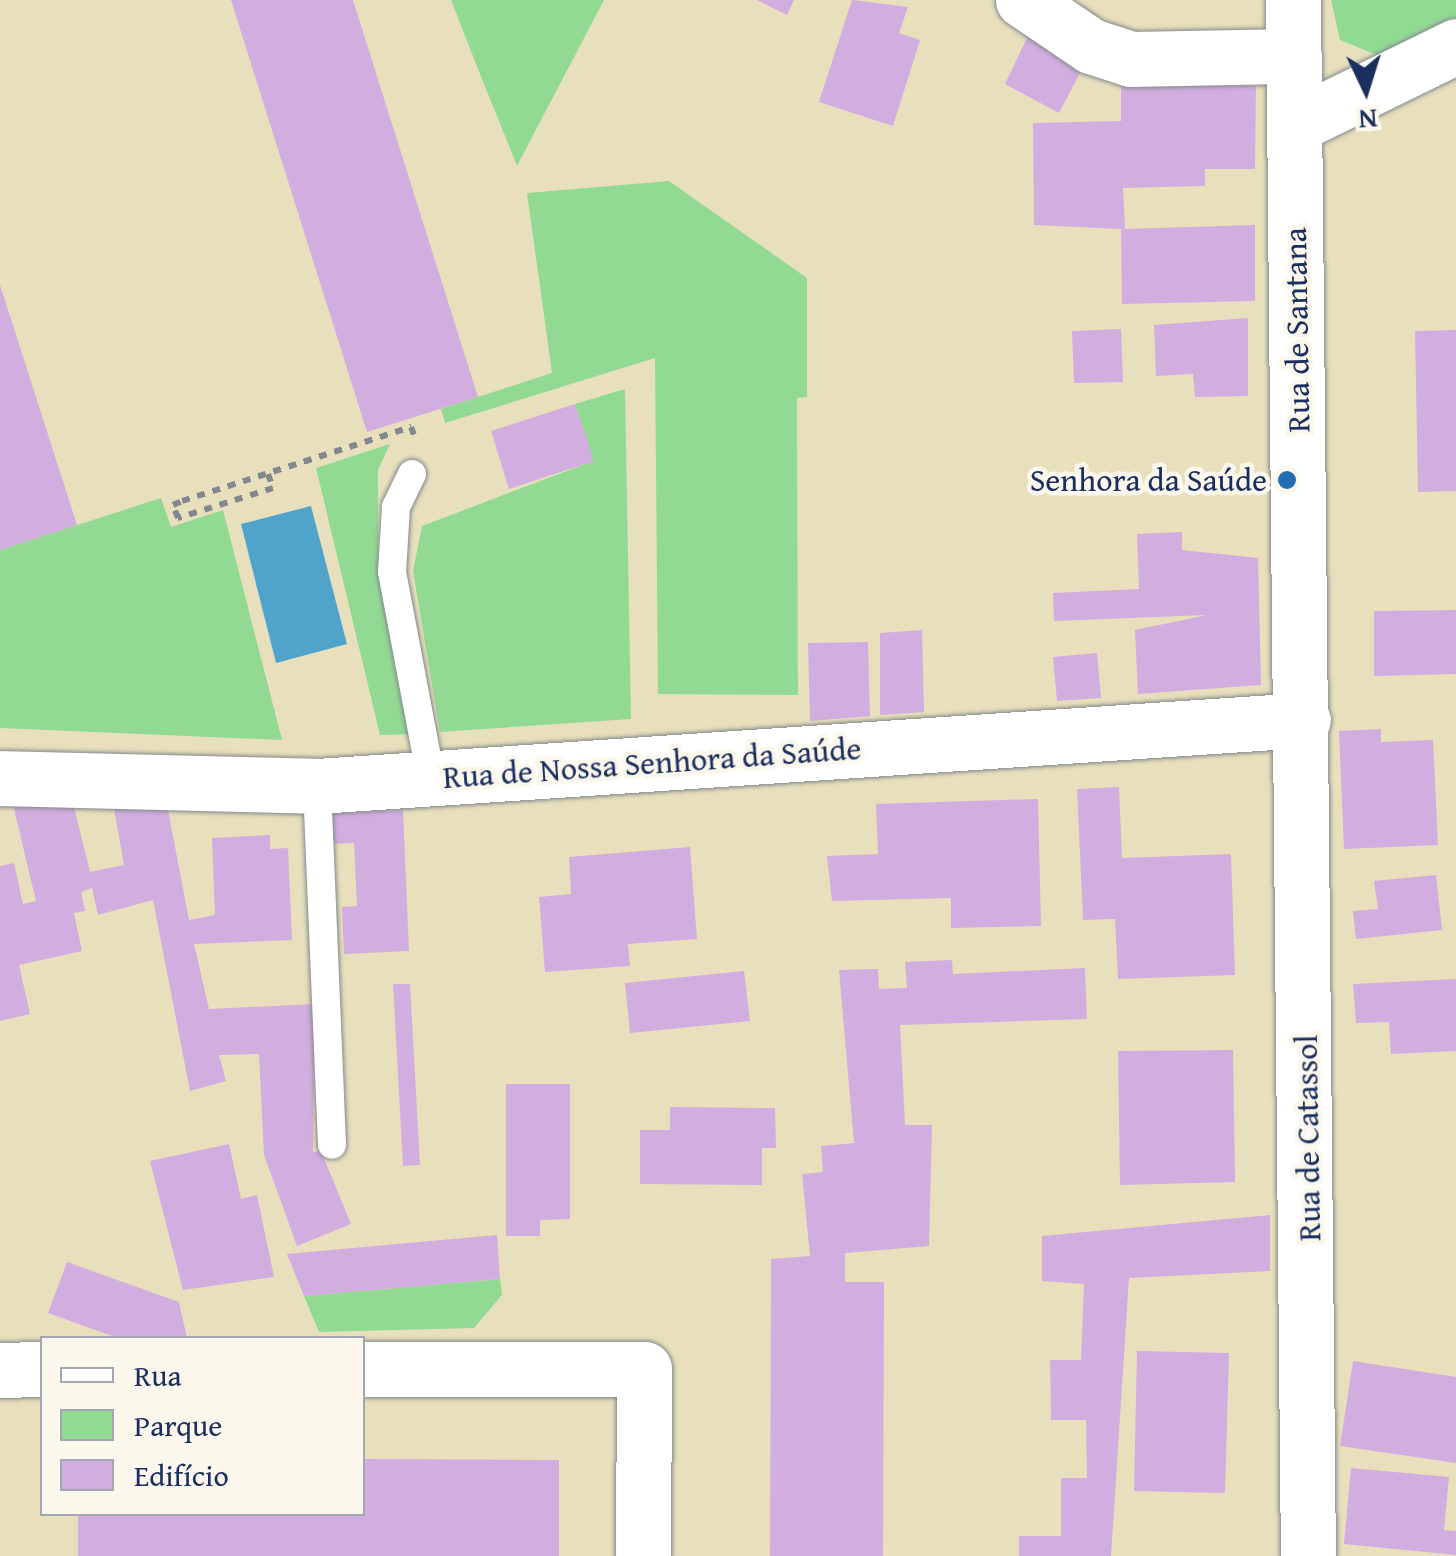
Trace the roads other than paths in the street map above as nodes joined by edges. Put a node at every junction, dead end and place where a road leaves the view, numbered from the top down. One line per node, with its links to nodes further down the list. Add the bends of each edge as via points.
1 (1023, 0): 4 (street, via 1091,46 1131,59)
2 (1293, 0): 4 (street, Rua de Santana)
3 (1456, 46): 5 (street)
4 (1294, 56): 5 (street, Rua de Santana)
5 (1295, 126): 7 (street, Rua de Santana)
6 (412, 474): 9 (lane, via 396,507 392,572)
7 (1304, 720): 9 (street, Rua de Nossa Senhora da Saúde); 16 (street, Rua de Catassol)
8 (0, 778): 10 (street, Rua de Nossa Senhora da Saúde)
9 (432, 779): 10 (street, Rua de Nossa Senhora da Saúde)
10 (317, 786): 11 (lane)
11 (332, 1145)
12 (365, 1369): 15 (street, via 644,1369)
13 (0, 1370): 14 (street)
14 (40, 1370)
15 (643, 1556)
16 (1308, 1556)

